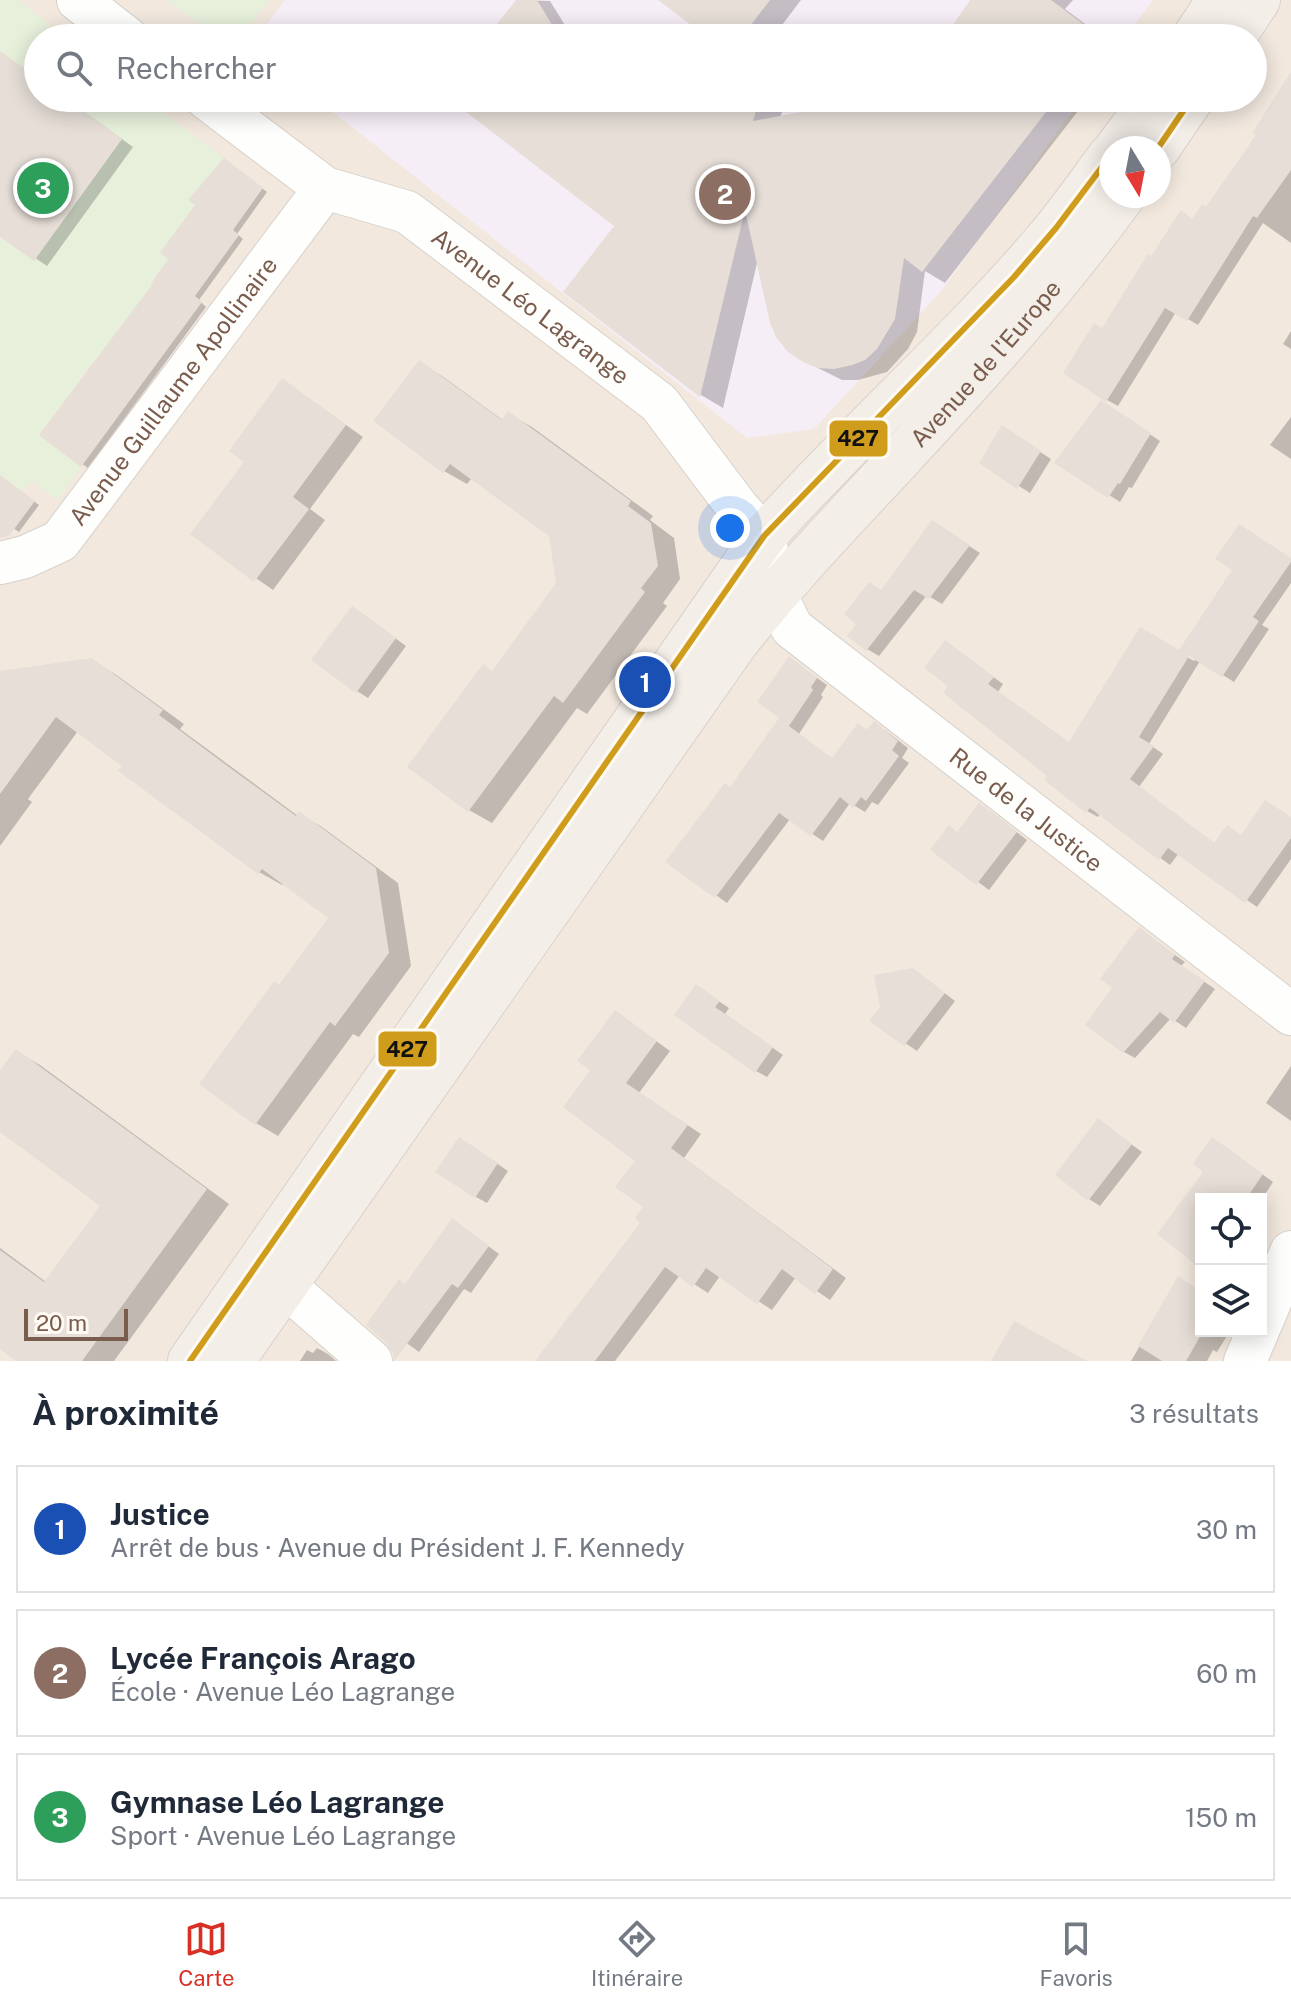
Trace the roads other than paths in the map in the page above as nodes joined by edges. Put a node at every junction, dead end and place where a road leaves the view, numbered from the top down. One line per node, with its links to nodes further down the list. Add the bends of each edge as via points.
1 (78, 0): 4 (street)
2 (1219, 0): 5 (main road)
3 (1258, 0): 6 (main road)
4 (109, 24)
5 (1203, 24)
6 (1242, 24)
7 (225, 112): 13 (street, Avenue Léo Lagrange)
8 (1144, 112): 10 (main road)
9 (1182, 112): 11 (main road)
10 (1126, 136)
11 (1166, 136)
12 (1099, 171): 15 (main road, Avenue de l'Europe, via 1048,238)
13 (325, 188): 15 (street, Avenue Léo Lagrange, via 407,212 659,403); 16 (street, Avenue Guillaume Apollinaire, via 60,541)
14 (1115, 208): 17 (main road, Avenue de l'Europe, via 1015,330)
15 (764, 536): 17 (street); 23 (main road, Avenue de l'Europe)
16 (0, 563)
17 (775, 593): 18 (street, Rue de la Justice, via 792,628); 20 (main road, Avenue de l'Europe)
18 (1291, 1014)
19 (1291, 1252): 21 (street)
20 (284, 1285): 24 (main road, Avenue de l'Europe); 25 (street)
21 (1267, 1310)
22 (1255, 1337): 26 (street)
23 (190, 1361)
24 (232, 1361)
25 (371, 1361)
26 (1245, 1361)

